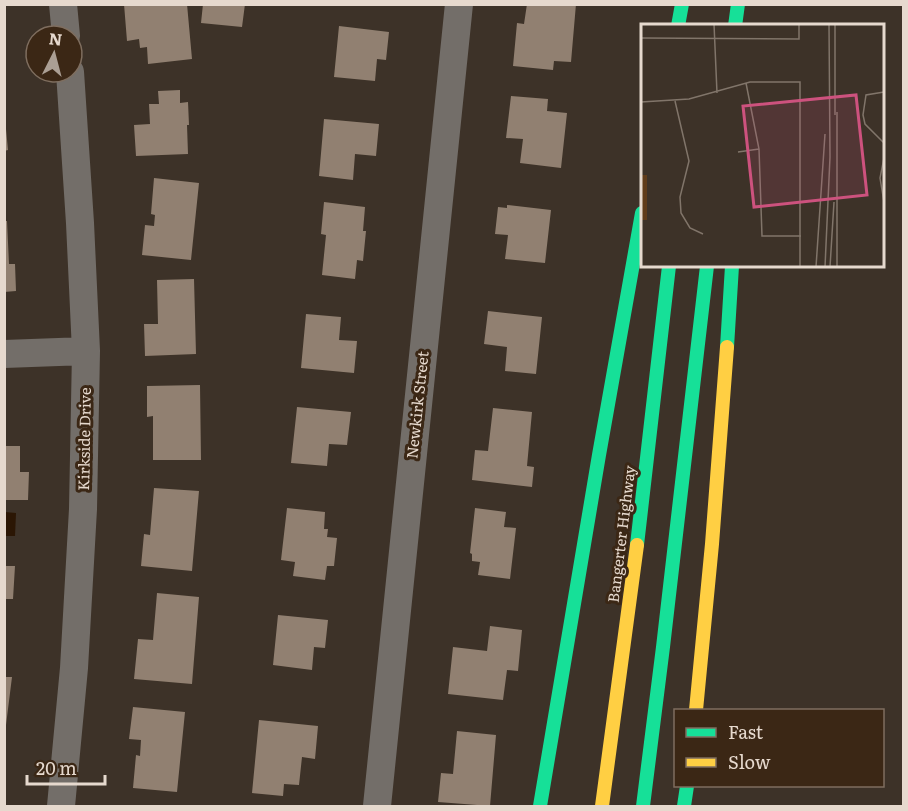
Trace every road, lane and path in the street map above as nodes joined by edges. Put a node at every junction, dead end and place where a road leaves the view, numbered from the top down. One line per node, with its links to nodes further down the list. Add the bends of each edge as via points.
1 (63, 4): 6 (street)
2 (459, 4): 20 (street, Newkirk Street)
3 (682, 4): 7 (highway)
4 (738, 4): 8 (highway)
5 (746, 4): 9 (highway)
6 (65, 24)
7 (678, 24)
8 (735, 24)
9 (745, 24)
10 (71, 84): 15 (street, Kirkside Drive)
11 (641, 219): 21 (highway)
12 (669, 267): 22 (highway, Bangerter Highway, via 645,485)
13 (707, 267): 23 (highway)
14 (732, 267): 17 (highway, via 716,512)
15 (86, 351): 16 (street); 19 (street, Kirkside Drive, via 83,521)
16 (4, 354)
17 (696, 709)
18 (687, 787): 24 (highway)
19 (60, 807)
20 (377, 807)
21 (540, 807)
22 (602, 807)
23 (643, 807)
24 (684, 807)

